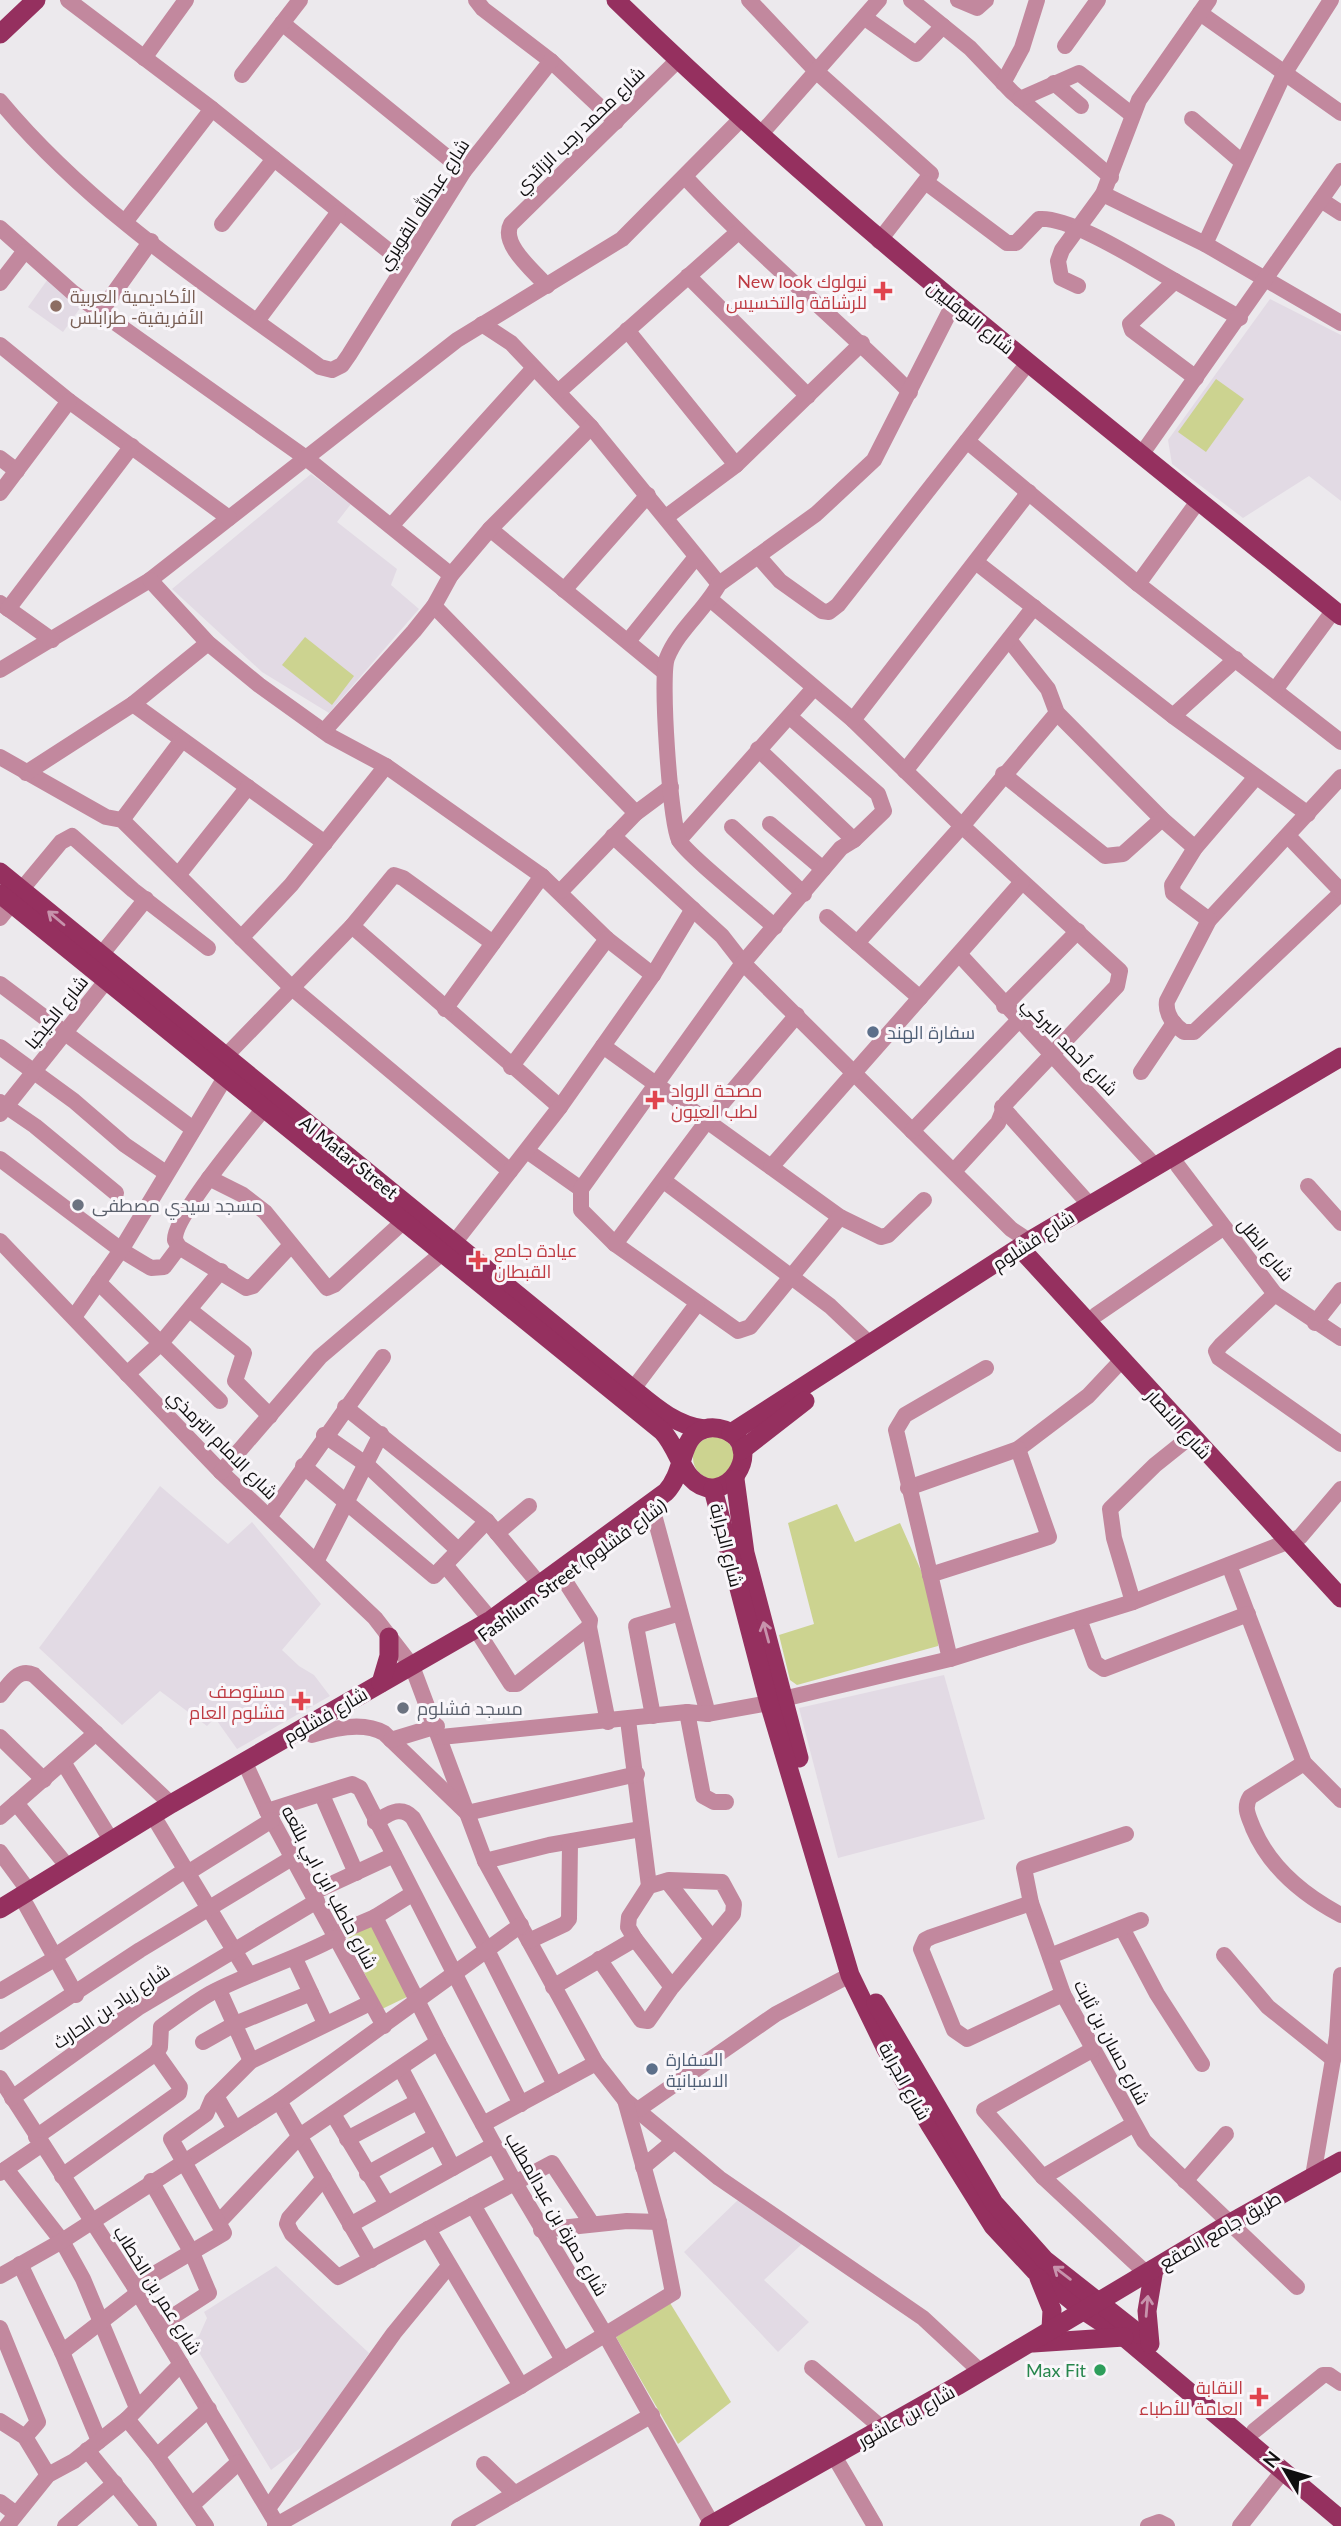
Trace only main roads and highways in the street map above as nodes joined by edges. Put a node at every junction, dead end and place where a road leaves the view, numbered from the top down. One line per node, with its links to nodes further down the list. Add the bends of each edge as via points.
1 (616, 0): 5 (main road, شارع النوفليين, via 879,241)
2 (25, 2): 3 (main road); 4 (main road)
3 (0, 17)
4 (0, 34)
5 (1337, 613)
6 (0, 872): 7 (main road, Al Matar Street)
7 (8, 901): 9 (main road, Al Matar Street, via 109,967)
8 (1341, 1056): 12 (main road, شارع فشلوم, via 1089,1204)
9 (222, 1066): 11 (main road, Al Matar Street); 11 (main road, via 265,1107 405,1220)
10 (1341, 1070): 12 (main road, شارع فشلوم)
11 (449, 1248): 13 (main road, Al Matar Street, via 668,1417); 16 (main road, via 662,1431)
12 (1028, 1248): 14 (main road, شارع فشلوم); 15 (main road, شارع فشلوم, via 847,1371); 20 (main road, شارع الانصار, via 1096,1315); 20 (main road, شارع الانصار, via 1190,1437)
13 (704, 1429): 14 (main road); 16 (main road, via 685,1446)
14 (731, 1433): 15 (main road)
15 (742, 1450): 17 (main road)
16 (684, 1462): 18 (main road, via 690,1477); 19 (main road, via 675,1482)
17 (735, 1479): 18 (main road); 28 (main road, شارع الجرابة, one-way to 17, via 745,1553)
18 (708, 1487): 19 (main road, Fashlium Street (شارع فشلوم), via 687,1490); 28 (main road, شارع الجرابة)
19 (648, 1511): 23 (main road, Fashlium Street (شارع فشلوم)); 23 (main road, شارع فشلوم, via 540,1585)
20 (1294, 1539): 21 (main road, شارع الانصار); 22 (main road, شارع الانصار)
21 (1341, 1582)
22 (1341, 1598)
23 (486, 1629): 25 (main road, Fashlium Street (شارع فشلوم)); 26 (main road, شارع فشلوم)
24 (389, 1637): 27 (main road)
25 (443, 1660): 26 (main road, شارع فشلوم)
26 (415, 1670): 27 (main road, شارع فشلوم); 29 (main road, شارع فشلوم, via 312,1735)
27 (381, 1683): 29 (main road, شارع فشلوم)
28 (776, 1701): 30 (main road, شارع الجرابة)
29 (247, 1767): 31 (main road, شارع فشلوم); 31 (main road, شارع فشلوم, via 171,1804 68,1867)
30 (806, 1805): 35 (main road, شارع الجرابة, via 850,1975 968,2188 993,2226); 37 (main road, شارع الجرابة, one-way to 30, via 1037,2253 980,2184 865,1980)
31 (27, 1898): 32 (main road, شارع فشلوم); 33 (main road, شارع فشلوم)
32 (0, 1909)
33 (0, 1921)
34 (1340, 2162): 36 (main road, طريق جامع الصقع)
35 (1035, 2271): 37 (main road, شارع الجرابة); 38 (main road, via 1052,2310)
36 (1150, 2271): 37 (main road, طريق جامع الصقع); 41 (main road, one-way to 36)
37 (1091, 2306): 38 (main road, شارع بن عاشور); 39 (main road, شارع الجرابة); 41 (main road, شارع الجرابة)
38 (1051, 2329): 40 (main road, شارع بن عاشور)
39 (1124, 2337): 40 (main road); 43 (main road, شارع الجرابة)
40 (1028, 2343): 44 (main road, شارع بن عاشور)
41 (1150, 2344): 42 (main road, شارع الجرابة)
42 (1341, 2503)
43 (1341, 2520)
44 (711, 2525)

